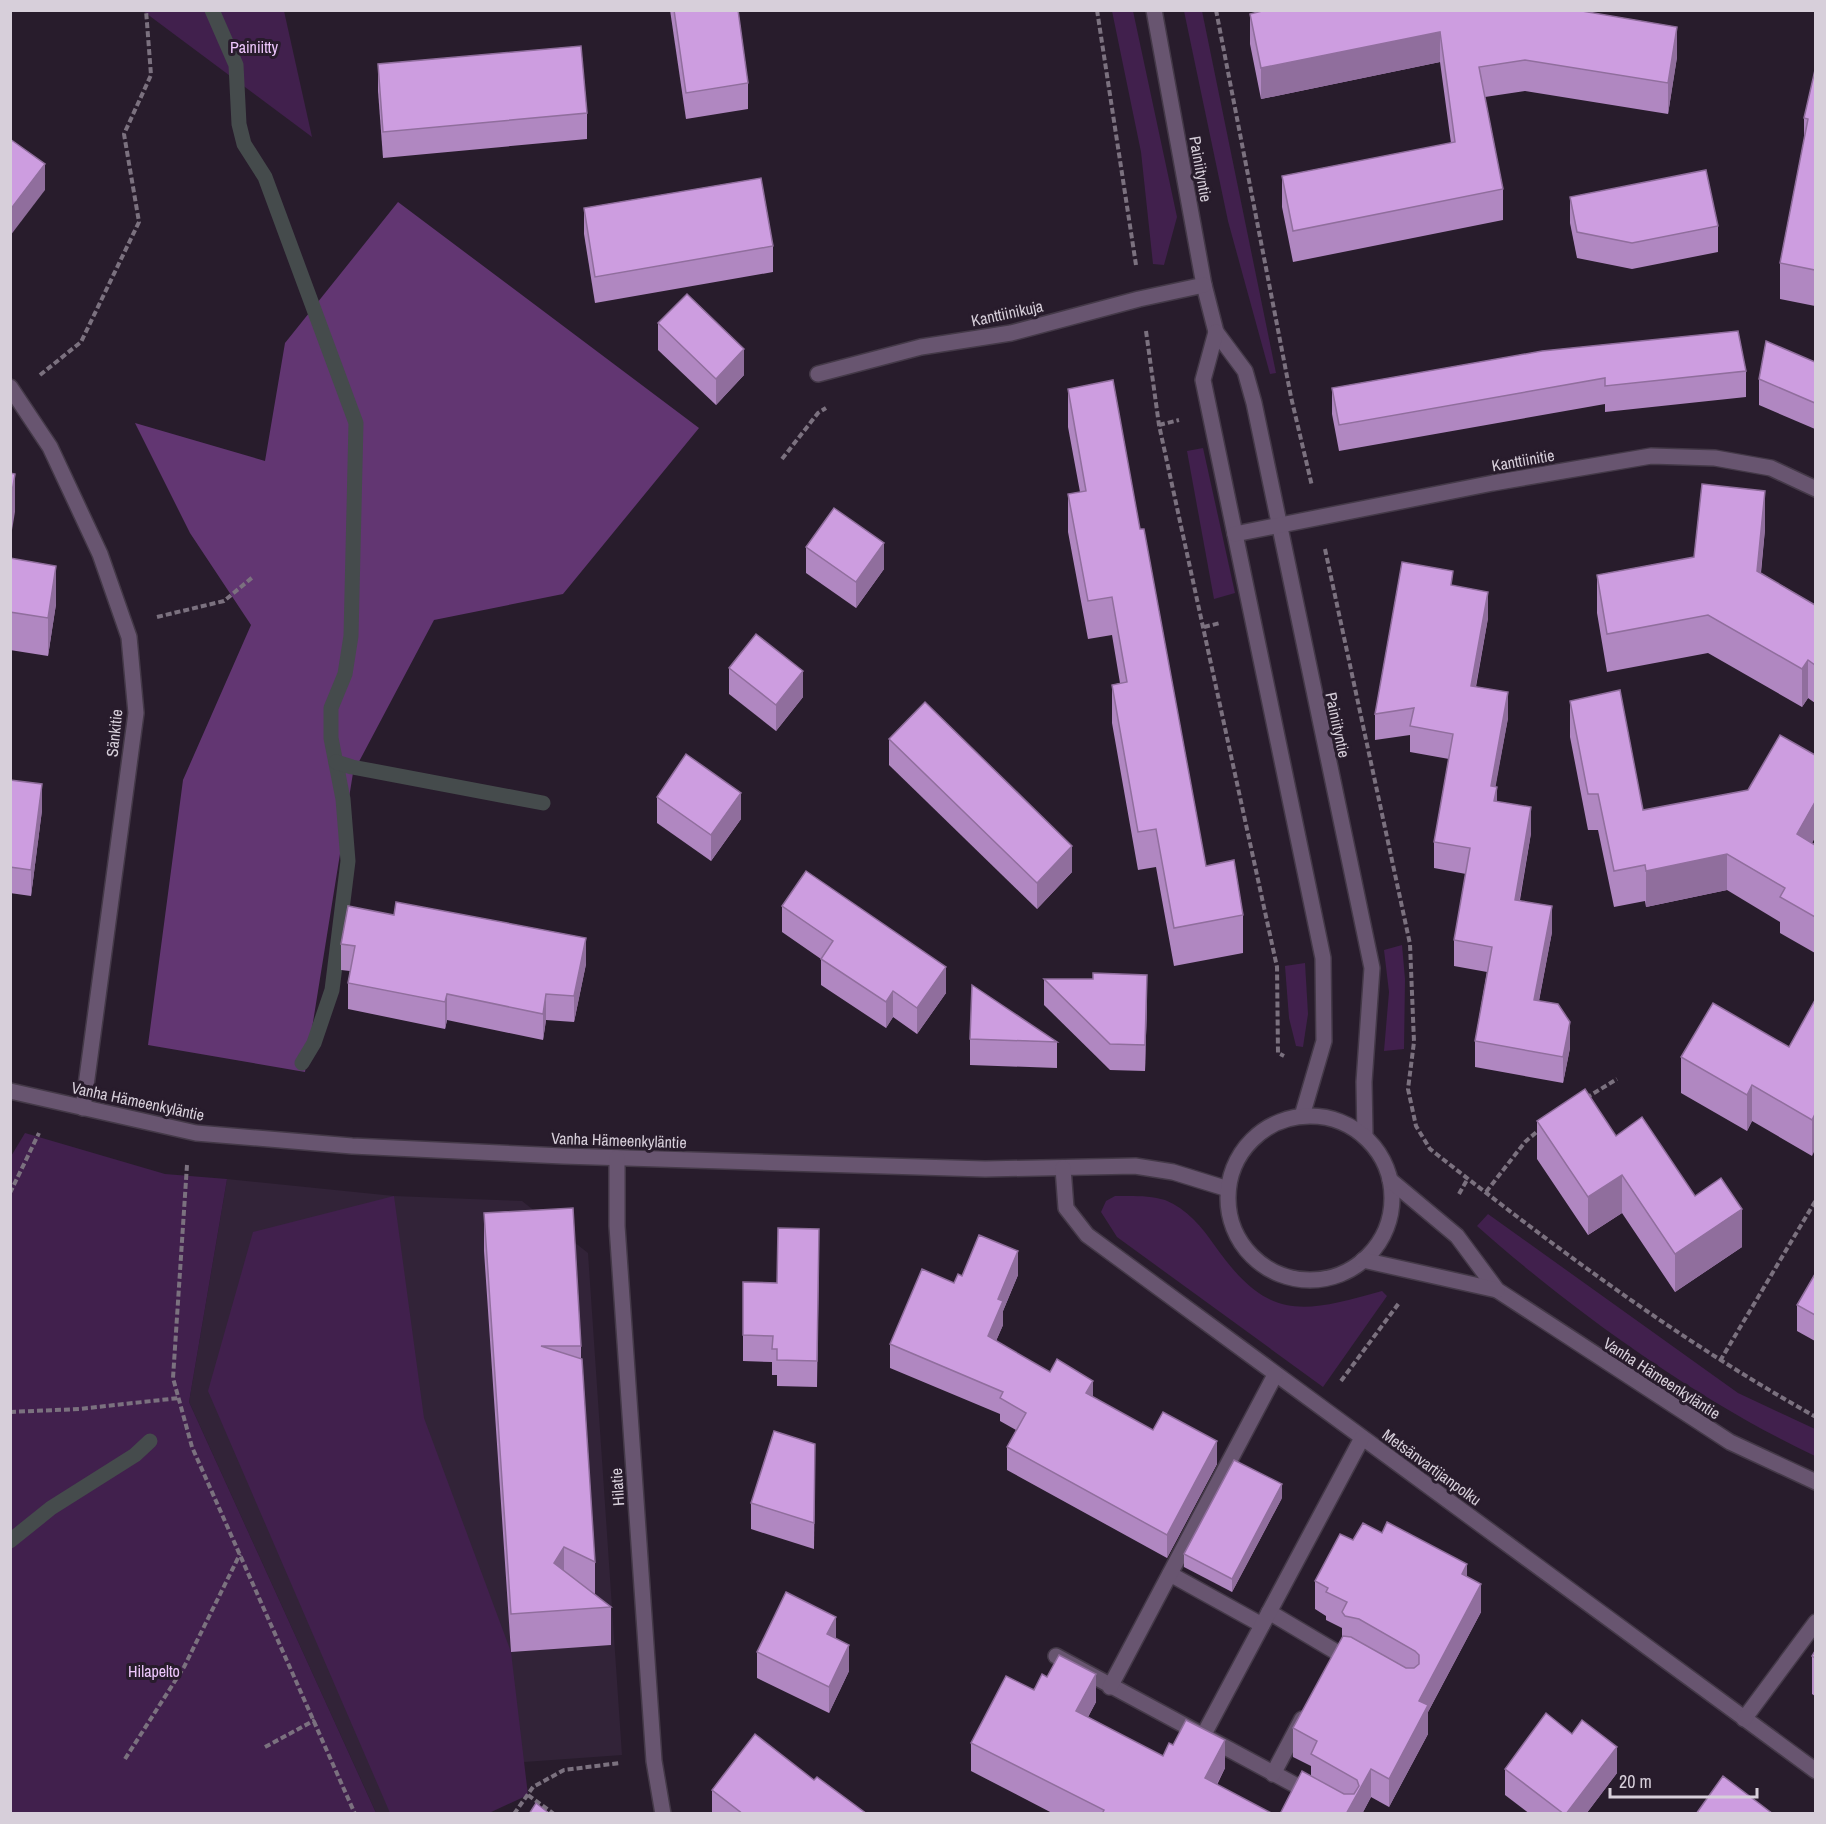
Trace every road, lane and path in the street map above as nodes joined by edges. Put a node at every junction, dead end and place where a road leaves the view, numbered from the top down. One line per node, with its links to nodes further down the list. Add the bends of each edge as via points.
1 (146, 10): 10 (path, via 151,75 124,134 139,222 81,342)
2 (1097, 10): 5 (path)
3 (1154, 10): 6 (street, Painiityntie)
4 (1216, 10): 11 (path, via 1291,397)
5 (1137, 269)
6 (1204, 285): 8 (street, Painiityntie); 9 (street, Kanttiinikuja, via 1011,333 921,347)
7 (1146, 332): 18 (path, via 1159,424 1277,967)
8 (1216, 332): 13 (street, Painiityntie, via 1245,371); 14 (street, Painiityntie, via 1203,380)
9 (818, 374)
10 (13, 391): 17 (street, Sänkitie, via 50,447 100,554)
11 (1310, 474)
12 (1815, 489): 13 (street, Kanttiinitie, via 1771,468 1715,458 1651,456)
13 (1279, 526): 14 (street, Kanttiinitie); 26 (street, Painiityntie, via 1372,968 1364,1082)
14 (1235, 534): 23 (street, Painiityntie, via 1323,958 1324,1041)
15 (1328, 562): 32 (path, via 1410,944 1414,1042 1408,1089 1416,1126 1430,1149)
16 (254, 576): 17 (path, via 224,601)
17 (124, 624): 22 (street, Sänkitie, via 129,637 136,713)
18 (1278, 1053)
19 (1617, 1079): 21 (path)
20 (10, 1091): 22 (street, Vanha Hämeenkyläntie)
21 (1581, 1101)
22 (83, 1108): 27 (street, Vanha Hämeenkyläntie, via 196,1133 408,1150)
23 (1302, 1116): 26 (street, via 1328,1117); 31 (street, via 1278,1122 1255,1136 1238,1158)
24 (1546, 1124): 32 (path, via 1524,1142)
25 (41, 1126): 33 (path)
26 (1365, 1136): 30 (street, via 1381,1156)
27 (617, 1158): 29 (street, Vanha Hämeenkyläntie); 59 (street, Hilatie, via 617,1226)
28 (188, 1161): 40 (path, via 173,1378)
29 (1063, 1168): 31 (street, Vanha Hämeenkyläntie, via 1135,1166 1173,1172); 39 (street, Metsänvartijanpolku, via 1066,1208 1087,1235)
30 (1390, 1180): 35 (street, via 1390,1216 1382,1236); 36 (street, Vanha Hämeenkyläntie, via 1457,1236)
31 (1228, 1189): 35 (street, via 1228,1209 1236,1233 1250,1255 1271,1270 1295,1279 1321,1279 1346,1272)
32 (1486, 1192): 38 (path, via 1627,1298)
33 (10, 1193)
34 (1815, 1200): 38 (path)
35 (1362, 1260): 36 (street, Vanha Hämeenkyläntie)
36 (1497, 1290): 45 (street, Vanha Hämeenkyläntie, via 1730,1443)
37 (1400, 1302): 41 (path)
38 (1720, 1361): 43 (path)
39 (1275, 1374): 41 (street, Metsänvartijanpolku); 47 (street)
40 (179, 1398): 42 (path); 46 (path, via 192,1447)
41 (1320, 1408): 44 (street, Metsänvartijanpolku)
42 (10, 1412)
43 (1815, 1416)
44 (1362, 1438): 48 (street); 54 (street, Metsänvartijanpolku)
45 (1815, 1482)
46 (240, 1553): 55 (path); 58 (path, via 184,1667)
47 (1170, 1574): 48 (street); 52 (street)
48 (1265, 1619): 51 (street, via 1335,1658); 56 (street)
49 (1815, 1622): 54 (street)
50 (1056, 1656): 52 (street)
51 (1363, 1661)
52 (1110, 1687): 56 (street)
53 (1311, 1703): 61 (street)
54 (1744, 1719): 60 (street, Metsänvartijanpolku)
55 (315, 1720): 57 (path); 64 (path)
56 (1204, 1734): 61 (street)
57 (265, 1748)
58 (124, 1759)
59 (654, 1761): 62 (path, via 564,1770); 67 (street, Hilatie)
60 (1815, 1772)
61 (1273, 1774): 63 (street)
62 (528, 1795): 65 (path); 66 (path)
63 (1329, 1803)
64 (356, 1814)
65 (514, 1814)
66 (554, 1814)
67 (663, 1814)

